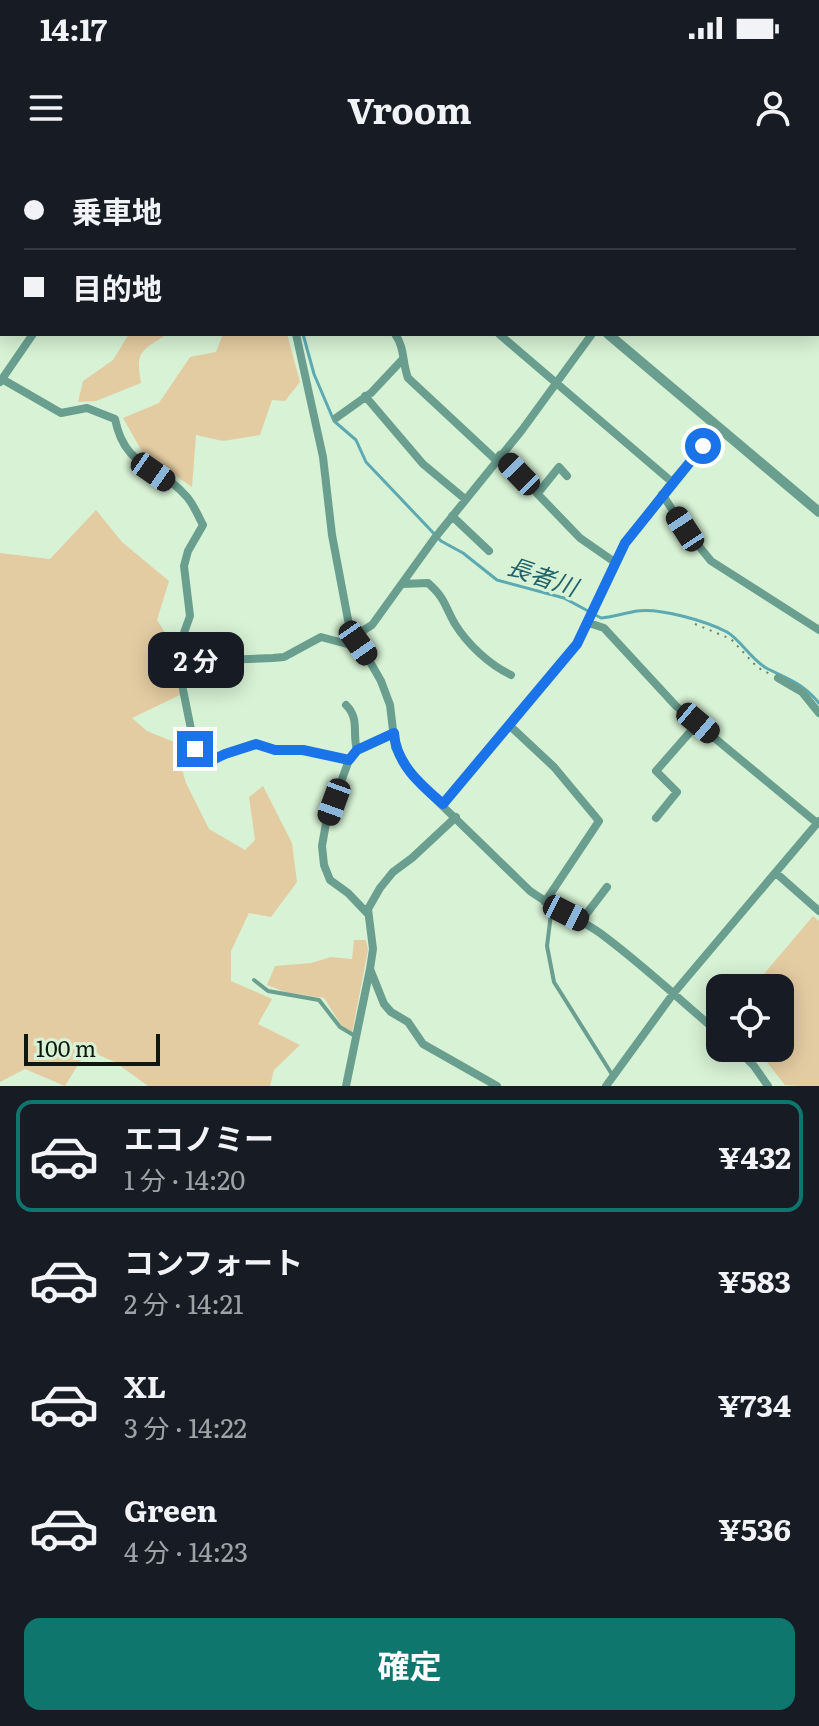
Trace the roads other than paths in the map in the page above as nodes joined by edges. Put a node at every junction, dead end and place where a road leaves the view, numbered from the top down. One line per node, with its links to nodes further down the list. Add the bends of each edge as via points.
1 (32, 336): 8 (street)
2 (296, 336): 26 (street, via 323,457 339,575)
3 (396, 336): 7 (street)
4 (501, 336): 9 (street)
5 (590, 336): 9 (street)
6 (610, 336): 12 (street)
7 (402, 360): 10 (street); 13 (street, via 408,378)
8 (1, 381): 27 (street, via 61,413 87,408 115,419 124,448 194,507 203,525 184,566 190,616)
9 (554, 383): 13 (street); 15 (street)
10 (365, 396): 11 (street); 18 (street, via 423,464)
11 (336, 418)
12 (719, 428): 15 (street); 19 (street)
13 (498, 457): 16 (street); 18 (street)
14 (567, 476): 16 (street, via 559,467)
15 (672, 482): 17 (street)
16 (538, 493): 22 (street, via 580,538)
17 (662, 494): 22 (street); 25 (street, via 711,561)
18 (465, 499): 20 (street)
19 (819, 512)
20 (452, 516): 21 (street); 23 (street)
21 (489, 551)
22 (616, 563): 24 (street)
23 (402, 584): 26 (street); 28 (street, via 428,583 443,596 456,626 494,666)
24 (591, 618): 32 (street); 33 (street, via 577,644)
25 (819, 630)
26 (356, 640): 27 (street, via 347,644 321,637 273,658 197,661); 34 (street, via 381,681)
27 (176, 655): 36 (street, via 201,761 256,744)
28 (511, 675)
29 (778, 678): 31 (street, via 802,692)
30 (346, 705): 35 (street, via 354,713)
31 (819, 713)
32 (698, 723): 39 (street, via 656,771 677,792); 40 (street)
33 (509, 725): 37 (street); 43 (street, via 554,767 599,821)
34 (394, 733): 35 (street); 37 (street, via 403,762)
35 (357, 750): 36 (street)
36 (349, 760): 45 (street, via 326,823 324,865 330,880)
37 (443, 804): 38 (street)
38 (456, 817): 43 (street); 45 (street, via 393,872)
39 (656, 818)
40 (818, 822): 41 (street)
41 (776, 873): 44 (street); 49 (street)
42 (607, 887): 46 (street)
43 (548, 904): 46 (street); 53 (lane, via 547,946 554,982)
44 (819, 911)
45 (369, 915): 47 (street)
46 (581, 921): 49 (street)
47 (370, 969): 51 (street); 55 (street, via 384,1004 408,1022 423,1044)
48 (254, 980): 51 (lane, via 268,991 319,1000 340,1027)
49 (673, 994): 50 (street); 53 (street)
50 (706, 1022)
51 (355, 1036): 54 (street)
52 (750, 1062): 57 (street)
53 (613, 1076): 56 (street)
54 (346, 1086)
55 (497, 1086)
56 (606, 1086)
57 (768, 1086)

